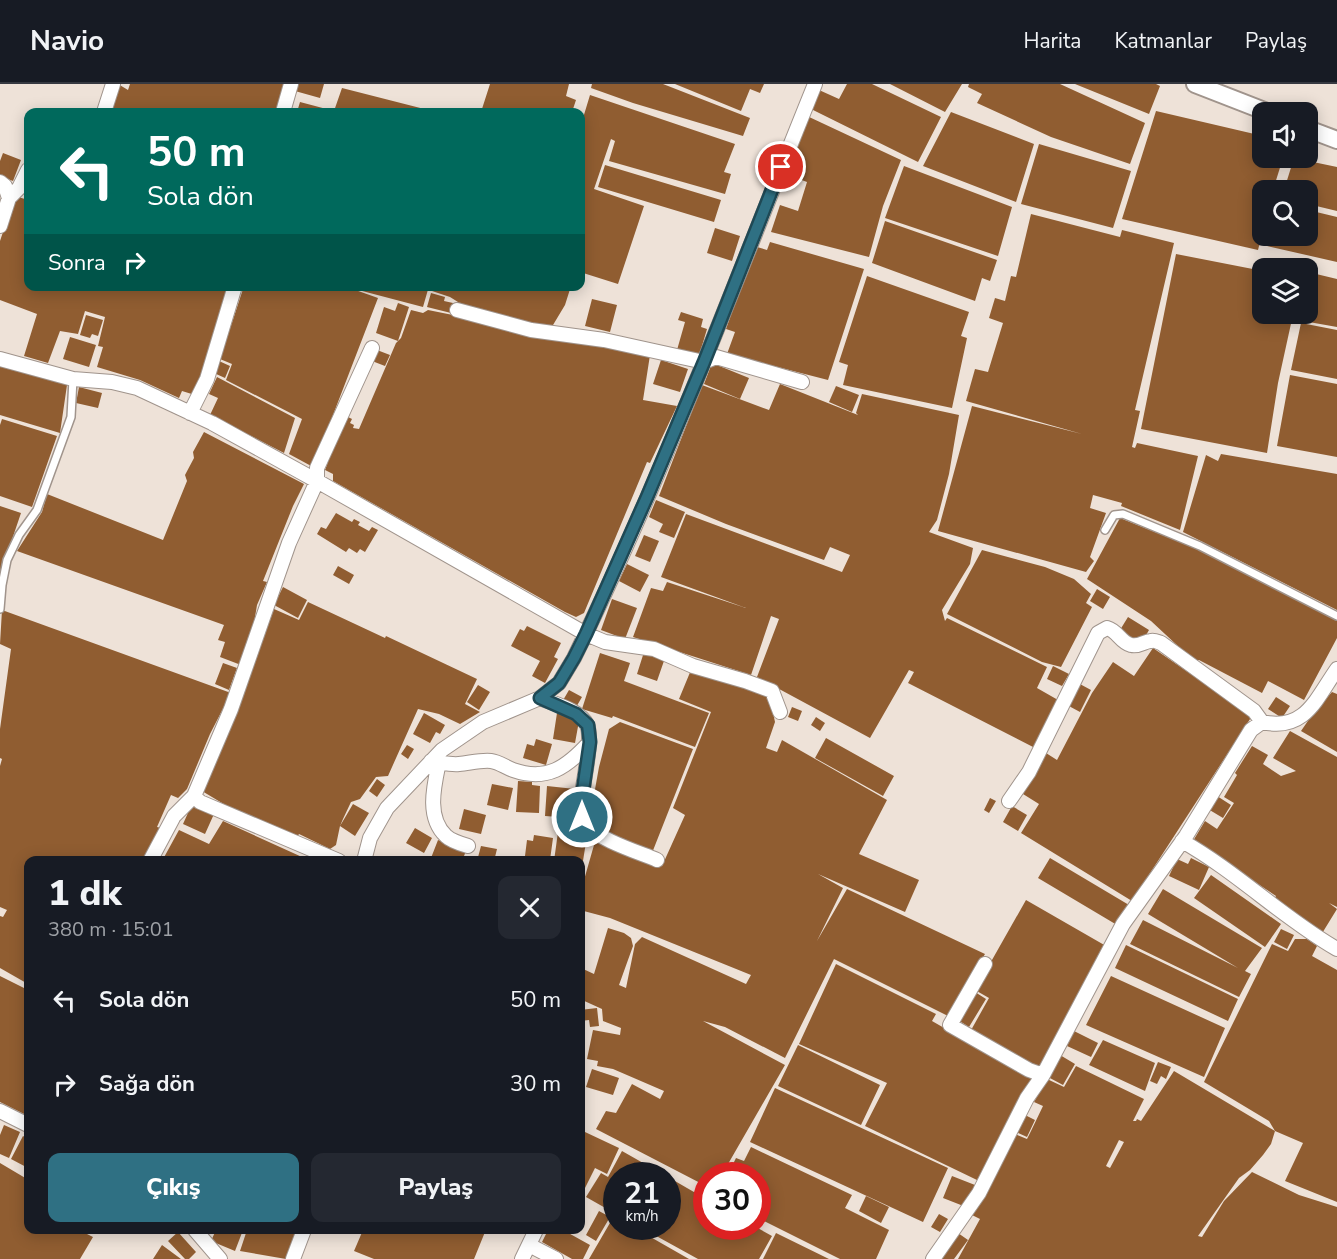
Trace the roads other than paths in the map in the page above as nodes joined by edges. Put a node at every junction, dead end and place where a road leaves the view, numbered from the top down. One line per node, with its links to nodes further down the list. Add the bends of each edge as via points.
1 (113, 84): 6 (street)
2 (291, 84): 7 (street)
3 (815, 84): 18 (street)
4 (1195, 84): 5 (street)
5 (1252, 106)
6 (105, 108)
7 (285, 108)
8 (1318, 133): 9 (street)
9 (1337, 141)
10 (24, 178): 12 (street)
11 (0, 182): 12 (street)
12 (9, 198): 13 (street)
13 (0, 226)
14 (233, 291): 21 (street, via 207,379)
15 (457, 310): 18 (street, via 531,330 604,340)
16 (372, 348): 22 (street, via 317,468)
17 (0, 359): 19 (street)
18 (704, 362): 20 (street, via 716,357); 26 (street)
19 (73, 379): 21 (street, via 137,388); 24 (lane, via 71,417 38,510 19,535 8,560)
20 (802, 382)
21 (190, 413): 22 (street)
22 (317, 481): 26 (street); 33 (street, via 289,543 231,709)
23 (1105, 530): 25 (lane, via 1114,515 1123,514 1200,546)
24 (0, 609)
25 (1337, 616)
26 (586, 634): 28 (street, via 559,683); 29 (street, via 605,642 654,649 772,691)
27 (1337, 669): 30 (street, via 1304,715 1288,724)
28 (540, 698): 31 (street, via 576,714 588,725); 32 (street, via 483,722 442,750)
29 (780, 712)
30 (1262, 722): 34 (street, via 1254,711 1161,643 1131,645 1107,628 1098,633 1029,772); 35 (street, via 1251,730)
31 (590, 742): 32 (street, via 577,756 547,774 513,770 483,760); 40 (street, via 582,817 605,837)
32 (435, 762): 36 (street, via 433,809 437,825 447,838); 39 (street, via 387,808 370,838)
33 (194, 796): 37 (street, via 174,816); 38 (street, via 200,802)
34 (1009, 801)
35 (1182, 841): 41 (street); 43 (street, via 1123,924)
36 (468, 846)
37 (153, 856)
38 (327, 856)
39 (365, 856)
40 (657, 860)
41 (1337, 949)
42 (986, 964): 43 (street, via 950,1025)
43 (1043, 1075): 54 (street, via 1027,1098 979,1193)
44 (0, 1112): 45 (street)
45 (24, 1123)
46 (198, 1234): 50 (street)
47 (302, 1234): 51 (street)
48 (534, 1234): 49 (street)
49 (529, 1245): 52 (street); 53 (street)
50 (220, 1259)
51 (293, 1259)
52 (522, 1259)
53 (556, 1259)
54 (933, 1259)

